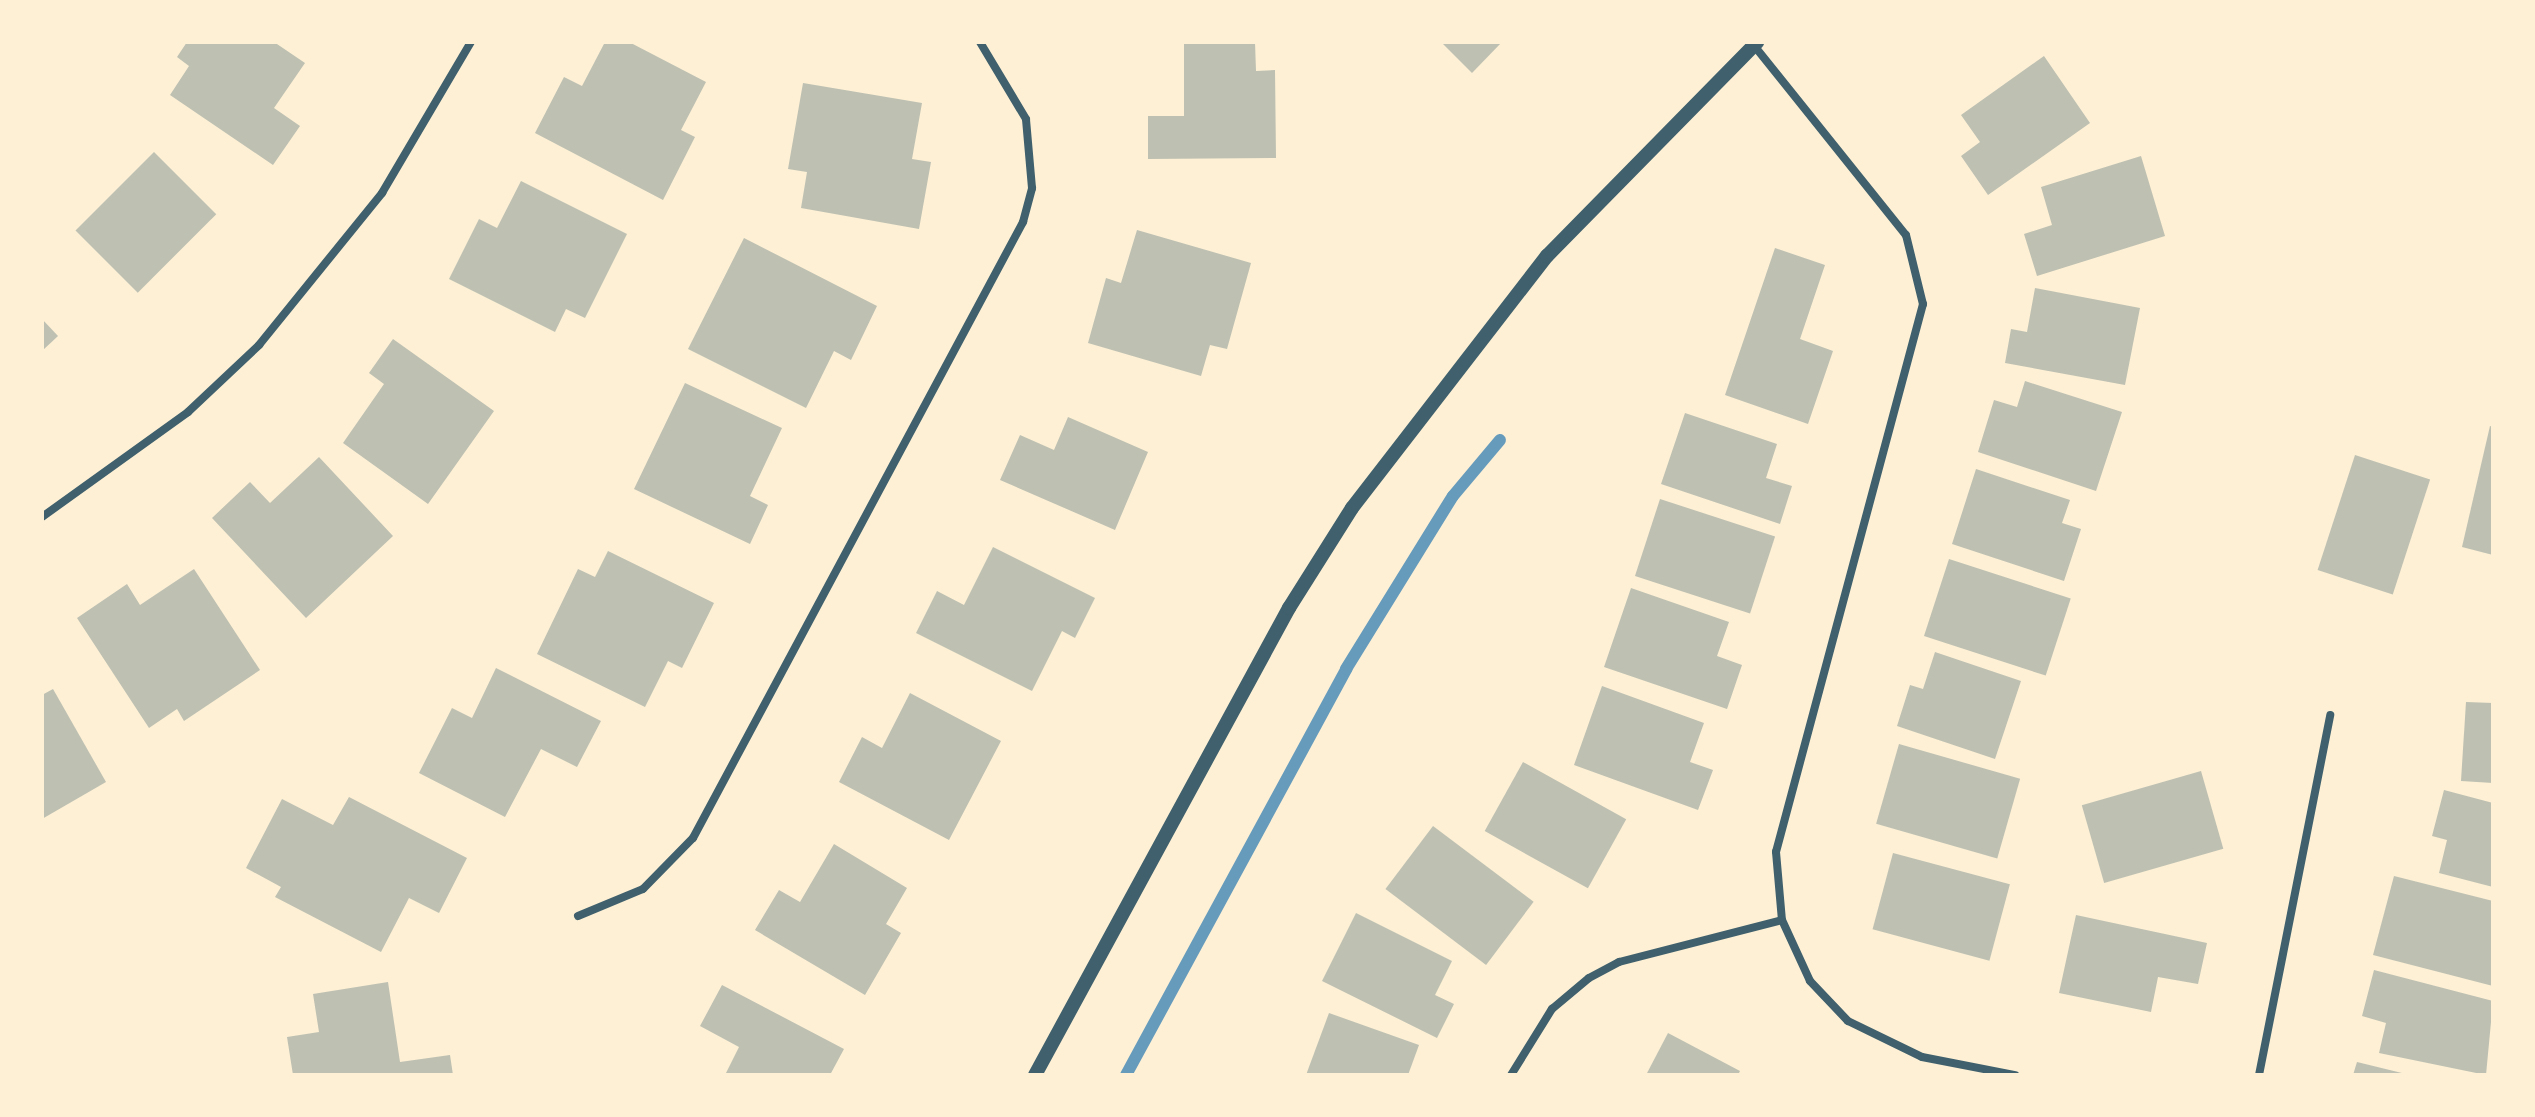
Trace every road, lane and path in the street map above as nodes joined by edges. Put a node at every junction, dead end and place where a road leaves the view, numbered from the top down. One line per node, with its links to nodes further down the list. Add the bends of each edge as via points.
1 (471, 42): 4 (street, via 382,193 259,345 188,412)
2 (980, 42): 6 (street, via 1026,119 1032,188 1023,222 693,838 643,889)
3 (1754, 43): 7 (street, via 1906,235 1923,304 1786,807 1776,852); 8 (street, via 1547,256 1352,508 1289,608)
4 (42, 517)
5 (2330, 715): 11 (street)
6 (578, 916)
7 (1782, 920): 9 (street, via 1619,962 1589,978 1552,1009); 10 (street, via 1810,981 1871,1036 1922,1057)
8 (1035, 1075)
9 (1511, 1075)
10 (2015, 1075)
11 (2259, 1075)

